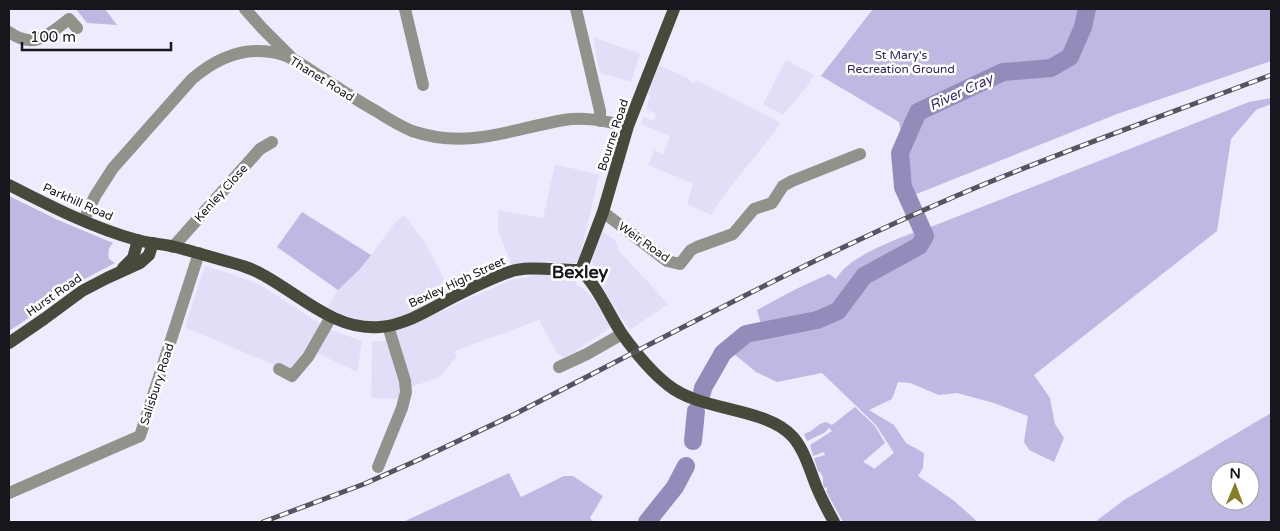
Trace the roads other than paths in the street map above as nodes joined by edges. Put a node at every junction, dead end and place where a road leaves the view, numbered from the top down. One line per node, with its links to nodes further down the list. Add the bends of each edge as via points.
1 (245, 9): 6 (street)
2 (405, 9): 10 (street)
3 (576, 9): 11 (street)
4 (674, 9): 12 (main road, Bourne Road)
5 (76, 28): 7 (street, via 69,19 37,40 25,40)
6 (262, 28): 8 (street); 9 (street)
7 (9, 32)
8 (254, 51): 9 (street, Thanet Road); 17 (street, Thanet Road, via 218,60 192,79 113,168)
9 (292, 58): 11 (street, Thanet Road, via 411,131 440,138 481,138 565,120)
10 (423, 85)
11 (600, 121): 12 (street, Thanet Road)
12 (628, 126): 16 (main road, Bourne Road)
13 (272, 142): 20 (street, Kenley Close, via 260,149)
14 (860, 154): 16 (street, Weir Road, via 792,180 783,186 772,203 754,209 733,234 691,250 680,264 667,261)
15 (9, 185): 17 (main road, Parkhill Road)
16 (603, 212): 22 (main road, Bourne Road)
17 (84, 220): 18 (main road, Parkhill Road)
18 (138, 240): 19 (main road, Bexley High Street); 23 (main road, Hurst Road, via 132,258)
19 (153, 243): 20 (main road, Bexley High Street); 23 (main road, Hurst Road, via 149,254 140,263)
20 (173, 246): 21 (main road, Bexley High Street)
21 (199, 253): 24 (main road, Bexley High Street, via 264,275); 31 (street, Salisbury Road, via 140,436)
22 (580, 270): 25 (main road, Bexley High Street, via 510,271 422,314); 26 (main road, via 596,289)
23 (118, 273): 27 (main road, Hurst Road, via 72,297)
24 (331, 316): 25 (main road, Bexley High Street, via 355,325); 29 (street, via 308,357 292,376)
25 (388, 326): 30 (street, via 406,392)
26 (622, 334): 28 (street); 32 (main road, via 670,387 700,401 782,427 801,448)
27 (9, 343)
28 (559, 367)
29 (278, 369)
30 (378, 466)
31 (9, 493)
32 (834, 522)

